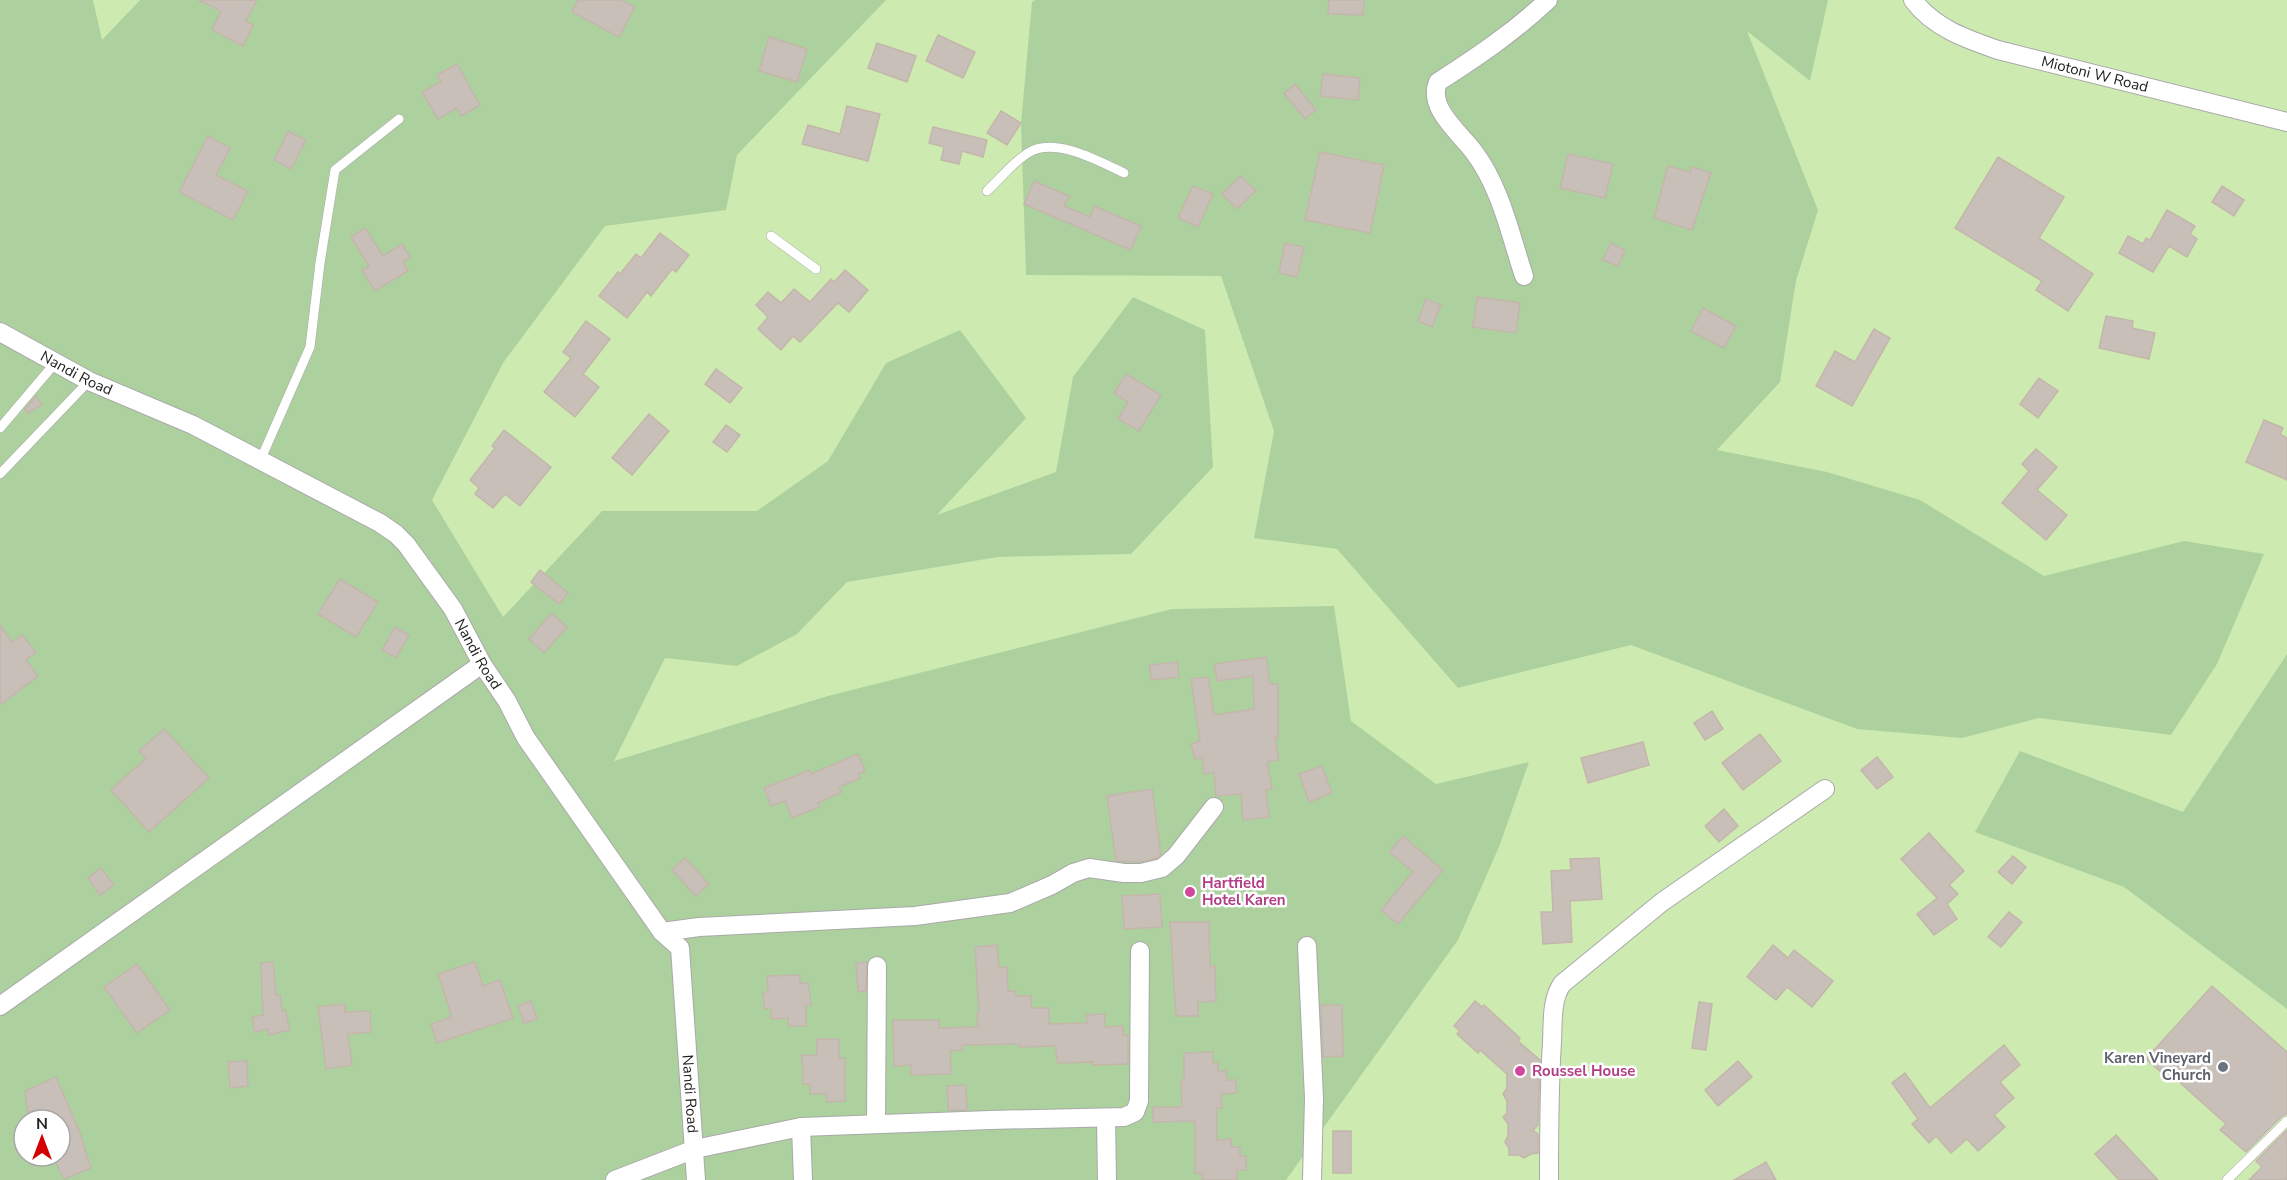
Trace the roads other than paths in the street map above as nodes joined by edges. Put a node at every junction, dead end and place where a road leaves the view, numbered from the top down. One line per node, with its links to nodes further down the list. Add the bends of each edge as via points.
1 (1547, 0): 9 (street, via 1487,51 1438,82 1435,90 1442,111 1488,173)
2 (1913, 0): 4 (street, Miotoni W Road, via 1942,27 1998,50)
3 (399, 119): 14 (lane, via 335,170 310,347)
4 (2287, 122)
5 (1124, 174): 6 (lane, via 1091,157 1046,147 1029,152)
6 (987, 192)
7 (771, 236): 8 (lane)
8 (816, 269)
9 (1524, 276)
10 (0, 332): 11 (street, Nandi Road)
11 (56, 362): 12 (street, Nandi Road); 13 (lane)
12 (89, 381): 14 (street, Nandi Road, via 193,426); 15 (lane)
13 (0, 428)
14 (260, 461): 16 (street, Nandi Road, via 396,534 453,609)
15 (0, 474)
16 (482, 664): 19 (street, Nandi Road, via 526,738); 23 (street)
17 (1825, 789): 34 (street, via 1662,902 1557,991 1548,1100)
18 (1215, 807): 19 (street, via 1162,868 1124,873 1089,868 1010,903 915,916)
19 (662, 932): 28 (street, Nandi Road, via 680,948)
20 (1307, 946): 33 (street, via 1314,1098)
21 (1140, 951): 24 (street, via 1139,1101 1135,1112)
22 (877, 966): 26 (street)
23 (0, 1006)
24 (1106, 1118): 26 (street); 32 (street)
25 (2287, 1121): 35 (lane)
26 (876, 1124): 27 (street)
27 (801, 1127): 28 (street); 31 (street)
28 (695, 1149): 29 (street); 30 (street, Nandi Road)
29 (615, 1180)
30 (696, 1180)
31 (803, 1180)
32 (1107, 1180)
33 (1312, 1180)
34 (1549, 1180)
35 (2227, 1180)

